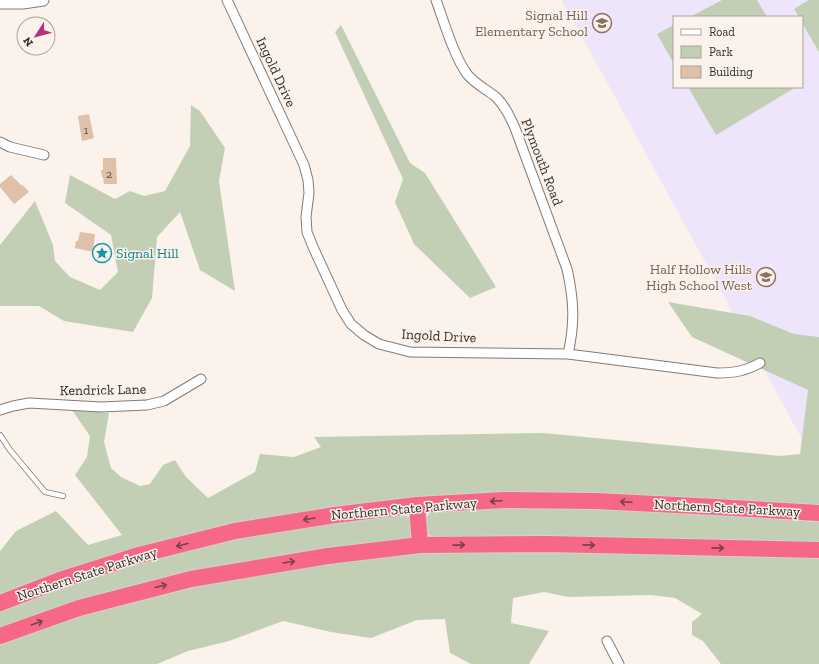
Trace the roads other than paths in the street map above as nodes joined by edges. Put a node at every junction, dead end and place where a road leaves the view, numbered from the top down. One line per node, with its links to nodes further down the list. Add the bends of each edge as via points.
1 (43, 0): 4 (street, via 23,3)
2 (227, 0): 7 (street, Ingold Drive, via 304,165 308,180 307,232 342,310 351,324 379,344 410,352)
3 (436, 0): 7 (street, Plymouth Road, via 460,62 468,74 508,112 515,128 567,269 573,314)
4 (0, 2)
5 (0, 142): 6 (street)
6 (44, 155)
7 (568, 354): 8 (street, Ingold Drive, via 718,373 734,373)
8 (760, 363)
9 (201, 379): 10 (street, Kendrick Lane, via 164,401 147,405 101,407 28,403)
10 (0, 410)
11 (0, 435): 12 (lane, via 46,492)
12 (63, 496)
13 (417, 505): 14 (highway, Northern State Parkway, one-way to 13, via 596,501 504,500); 15 (highway); 17 (highway, Northern State Parkway, one-way to 17, via 235,531 60,580)
14 (819, 513)
15 (420, 545): 16 (highway, one-way to 16, via 547,544); 18 (highway, one-way to 15, via 79,608 191,579 328,556)
16 (819, 550)
17 (0, 603)
18 (0, 636)
19 (607, 641): 20 (street)
20 (619, 664)

